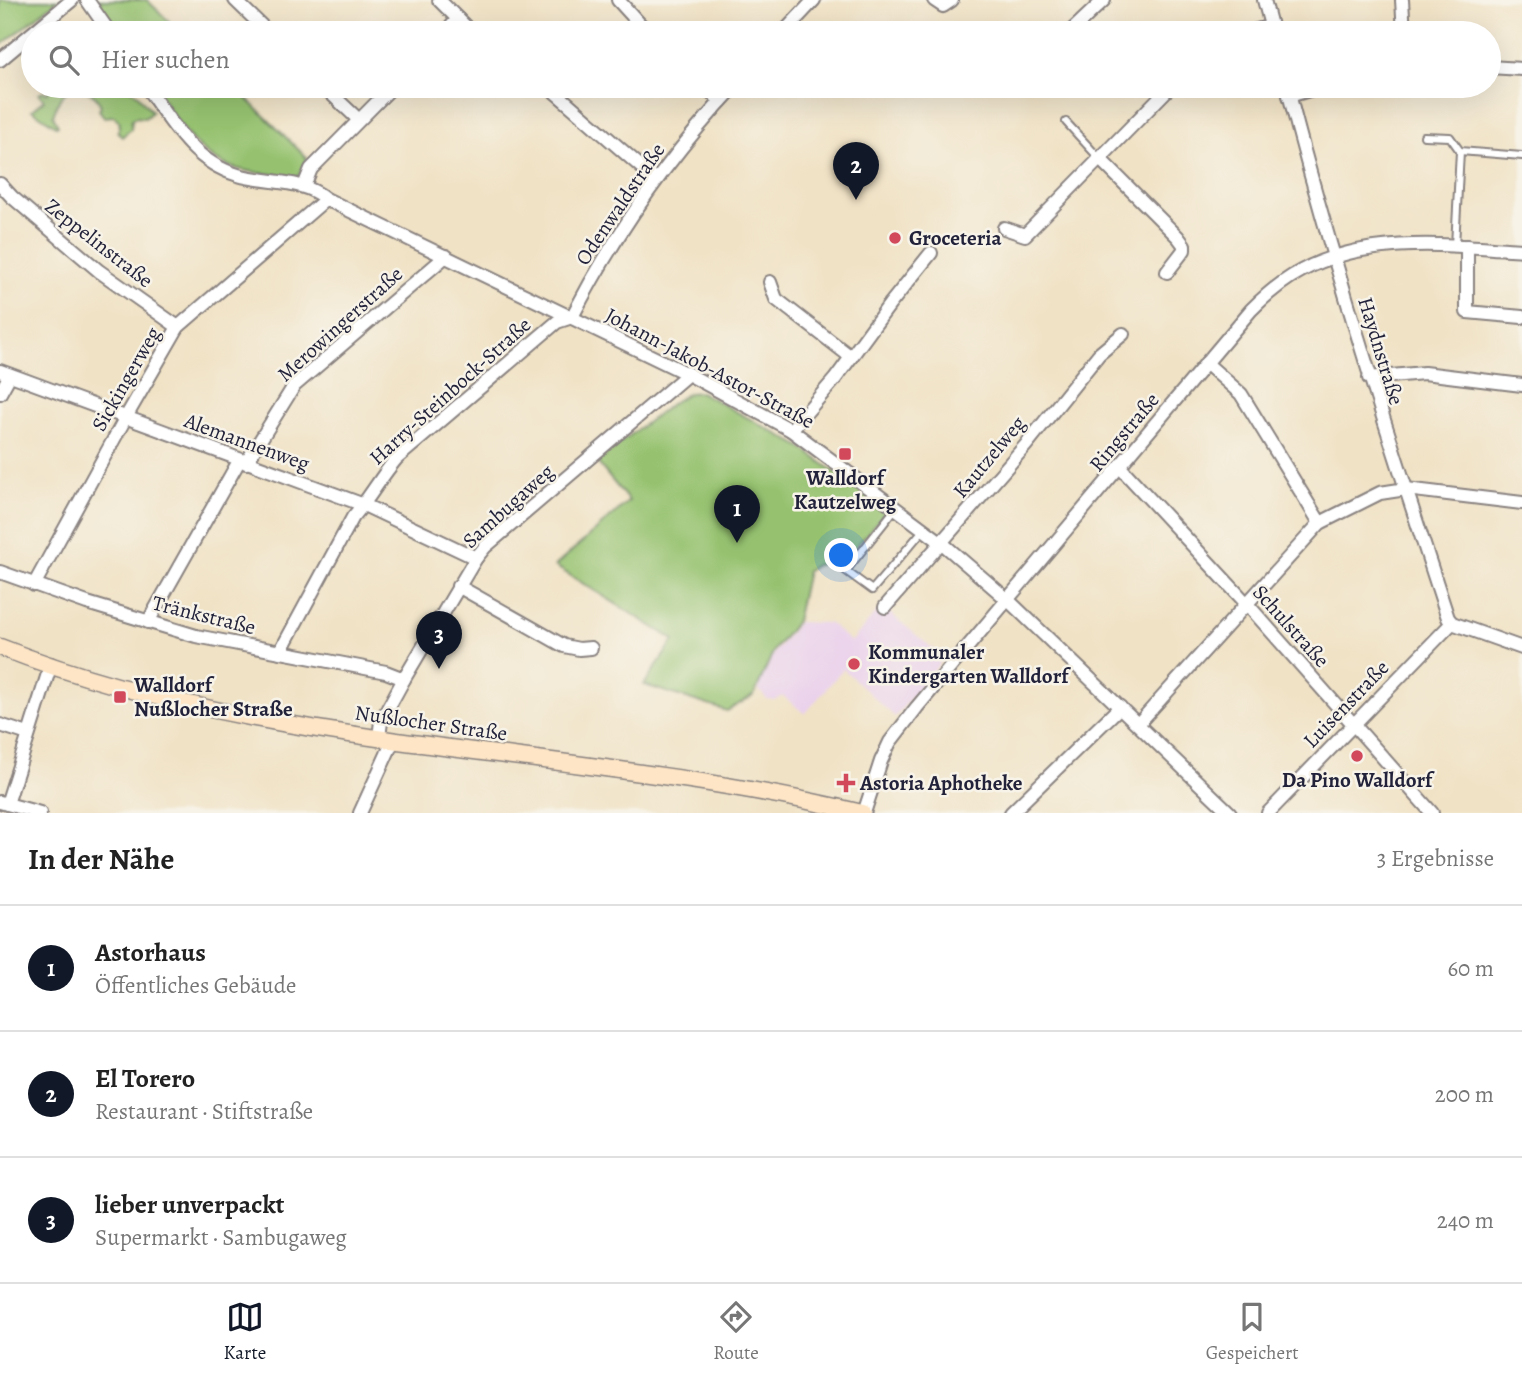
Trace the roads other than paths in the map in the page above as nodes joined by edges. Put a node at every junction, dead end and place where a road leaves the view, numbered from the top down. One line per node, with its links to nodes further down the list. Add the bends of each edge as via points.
1 (72, 0): 13 (street)
2 (87, 0): 14 (street)
3 (235, 0): 15 (street)
4 (439, 0): 12 (street)
5 (618, 0): 16 (street)
6 (934, 0): 7 (street, via 943,6)
7 (952, 0)
8 (1104, 0): 18 (street)
9 (1264, 0): 19 (street)
10 (1402, 0): 20 (street)
11 (809, 2): 17 (street)
12 (458, 19)
13 (47, 21)
14 (102, 21)
15 (257, 21)
16 (637, 21)
17 (793, 21)
18 (1082, 21)
19 (1270, 21)
20 (1403, 21)
21 (21, 42): 22 (street)
22 (0, 60)
23 (1501, 68): 24 (street)
24 (1522, 69)
25 (155, 98): 42 (street, Johann-Jakob-Astor-Straße, via 188,144 218,167 239,176)
26 (336, 98): 34 (street)
27 (381, 98): 34 (street)
28 (562, 98): 40 (street)
29 (718, 98): 33 (street)
30 (724, 98): 33 (street, Odenwaldstraße)
31 (1159, 98): 39 (street)
32 (1290, 98): 49 (street, Haydnstraße)
33 (721, 101): 40 (street, Odenwaldstraße)
34 (359, 120): 42 (street, via 311,169)
35 (1066, 122): 39 (lane)
36 (1424, 136): 37 (lane, via 1450,137)
37 (1460, 151): 38 (lane); 45 (lane)
38 (1522, 156)
39 (1100, 158): 44 (street, via 1025,235); 50 (street, via 1184,245)
40 (655, 179): 52 (street, Odenwaldstraße, via 622,226)
41 (0, 184): 54 (street, Zeppelinstraße, via 99,271)
42 (304, 186): 43 (street, Johann-Jakob-Astor-Straße)
43 (326, 199): 48 (street, Johann-Jakob-Astor-Straße); 54 (street, Sickingerweg)
44 (1004, 228)
45 (1461, 246): 46 (street, Ringstraße); 49 (street, Ringstraße, via 1393,246); 53 (street, via 1466,312)
46 (1522, 250)
47 (931, 253): 56 (street)
48 (446, 256): 52 (street, Johann-Jakob-Astor-Straße); 65 (street, Merowingerstraße, via 295,386)
49 (1332, 257): 57 (street, Ringstraße, via 1300,271 1270,292); 60 (street, Haydnstraße)
50 (1167, 272)
51 (771, 282): 56 (street, via 776,299)
52 (572, 317): 59 (street, Johann-Jakob-Astor-Straße); 69 (street, Harry-Steinbock-Straße, via 557,322 396,459)
53 (1522, 317)
54 (178, 327): 63 (street, Sickingerweg)
55 (1123, 334): 73 (street, Kautzelweg, via 1099,354)
56 (851, 357): 64 (street)
57 (1206, 363): 66 (street, Ringstraße); 71 (street, via 1241,394)
58 (5, 373): 62 (street); 63 (street, Alemannenweg)
59 (688, 374): 64 (street, Johann-Jakob-Astor-Straße); 74 (street, Sambugaweg)
60 (1369, 378): 61 (street, via 1424,373); 67 (street, Haydnstraße)
61 (1522, 385)
62 (0, 393)
63 (125, 417): 65 (street, Alemannenweg); 76 (street, Sickingerweg)
64 (791, 429): 70 (street, Johann-Jakob-Astor-Straße)
65 (242, 462): 69 (street, Alemannenweg); 81 (street, Merowingerstraße)
66 (1120, 467): 78 (street, Ringstraße); 79 (street, Schulstraße)
67 (1406, 489): 68 (street); 71 (street, via 1380,493); 82 (street, Haydnstraße)
68 (1522, 503)
69 (364, 505): 74 (street, Alemannenweg); 86 (street, Harry-Steinbock-Straße, via 353,517)
70 (896, 508): 72 (street, Johann-Jakob-Astor-Straße); 72 (lane, via 846,571 872,590)
71 (1320, 523): 79 (street)
72 (924, 529): 73 (street, Johann-Jakob-Astor-Straße)
73 (942, 543): 78 (street, Johann-Jakob-Astor-Straße); 80 (street, Kautzelweg)
74 (476, 558): 77 (street, Sambugaweg)
75 (0, 572): 76 (street, Tränkstraße)
76 (34, 585): 81 (street, Tränkstraße)
77 (458, 586): 84 (street, via 564,646); 88 (street, Sambugaweg)
78 (1008, 600): 89 (street, Johann-Jakob-Astor-Straße); 98 (street, Ringstraße, via 890,742)
79 (1247, 604): 90 (street); 91 (street, Schulstraße)
80 (885, 607)
81 (148, 622): 86 (street, Tränkstraße)
82 (1452, 623): 85 (street); 91 (street, Luisenstraße)
83 (0, 646): 87 (street, Nußlocher Straße)
84 (591, 648)
85 (1522, 648)
86 (280, 652): 88 (street, Tränkstraße)
87 (51, 664): 93 (street); 94 (street, Nußlocher Straße, via 138,691)
88 (404, 679): 94 (street, Sambugaweg, via 381,721)
89 (1120, 707): 90 (street, Johann-Jakob-Astor-Straße); 99 (street)
90 (1138, 724): 100 (street, Johann-Jakob-Astor-Straße)
91 (1353, 724): 101 (street, Luisenstraße); 102 (street, Schulstraße)
92 (0, 725): 93 (street)
93 (28, 734): 95 (street)
94 (386, 740): 97 (street, Sambugaweg); 98 (street, Nußlocher Straße, via 718,783)
95 (4, 807): 96 (street)
96 (40, 813)
97 (360, 813)
98 (863, 813)
99 (1011, 813)
100 (1230, 813)
101 (1268, 813)
102 (1432, 813)

